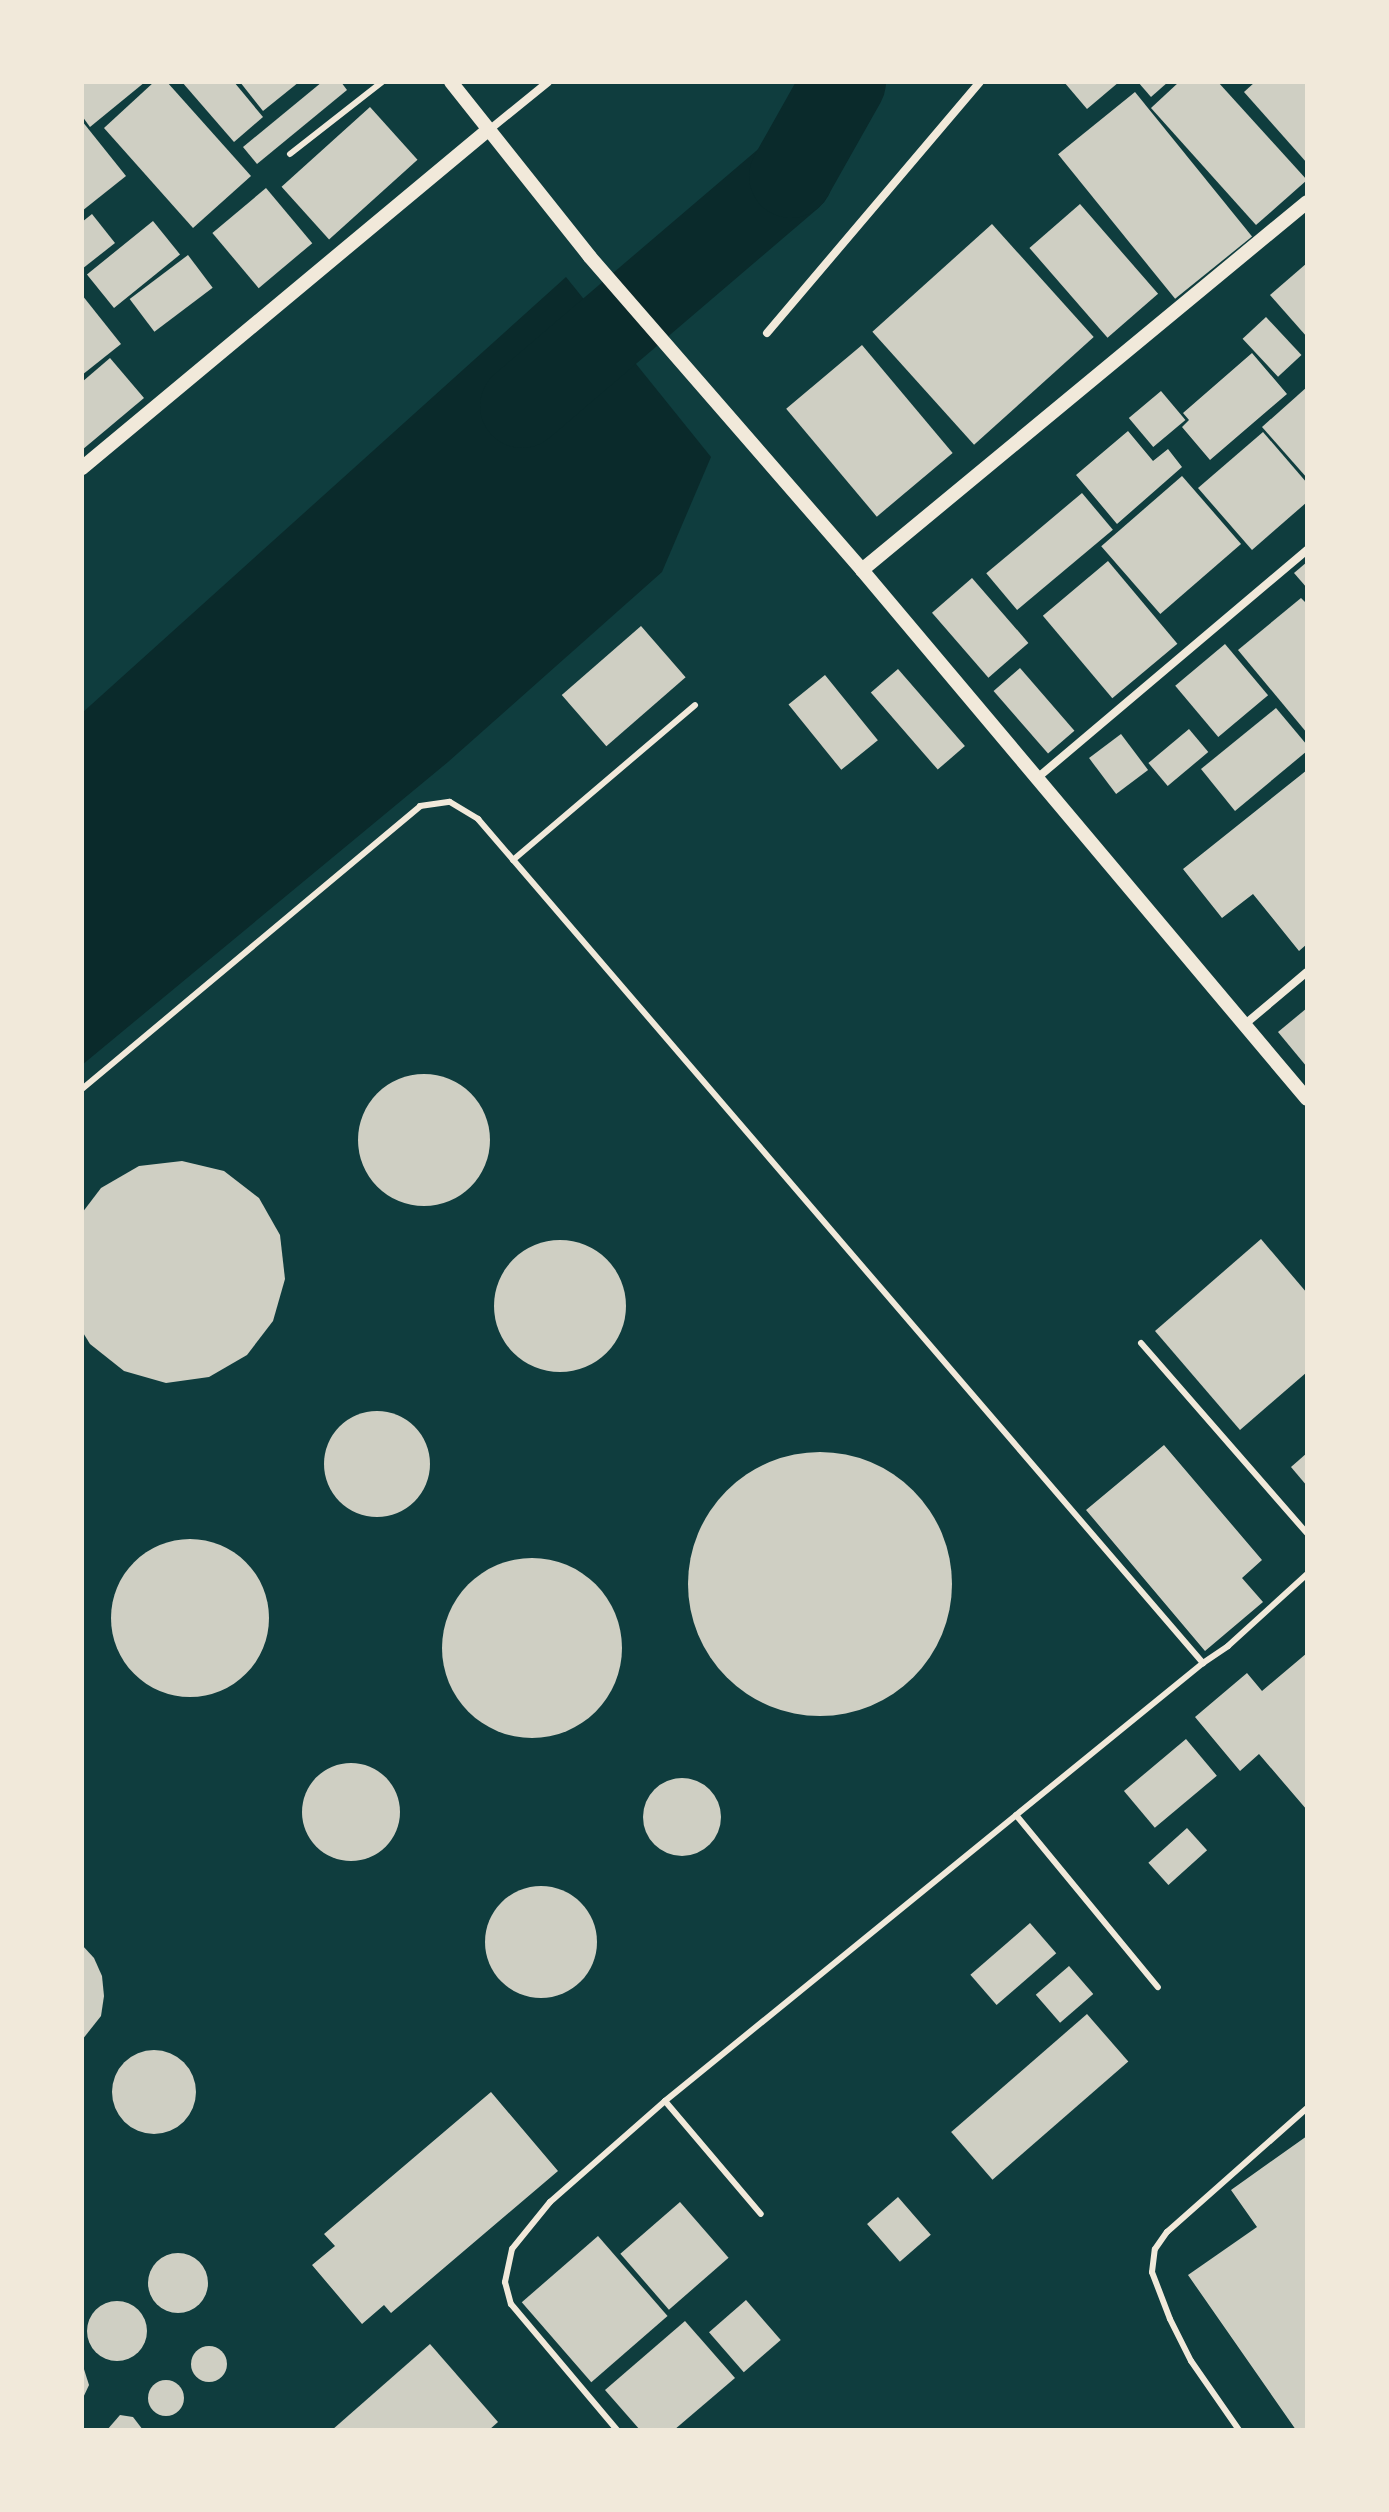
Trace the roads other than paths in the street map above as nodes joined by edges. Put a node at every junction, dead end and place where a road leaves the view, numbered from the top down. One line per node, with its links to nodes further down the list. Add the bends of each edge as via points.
1 (382, 82): 6 (lane)
2 (451, 82): 5 (street)
3 (548, 82): 5 (street)
4 (980, 82): 8 (street)
5 (488, 130): 9 (street); 11 (street)
6 (290, 154)
7 (1307, 202): 11 (street)
8 (767, 333)
9 (82, 468)
10 (1307, 550): 13 (street)
11 (862, 570): 13 (street)
12 (695, 705): 14 (lane)
13 (1036, 779): 16 (street)
14 (513, 860): 17 (lane, via 478,819 450,802 420,806); 22 (lane)
15 (1307, 972): 16 (street)
16 (1244, 1025): 18 (street)
17 (82, 1089)
18 (1307, 1099)
19 (1141, 1343): 20 (lane)
20 (1307, 1533)
21 (1307, 1574): 22 (lane)
22 (1203, 1663): 23 (lane)
23 (1016, 1815): 24 (lane); 25 (lane)
24 (1158, 1987)
25 (665, 2101): 27 (lane); 28 (lane, via 550,2202 512,2249 505,2282 511,2304)
26 (1307, 2108): 29 (lane, via 1167,2232 1155,2249 1152,2272 1170,2319 1191,2361)
27 (761, 2214)
28 (617, 2430)
29 (1239, 2430)

